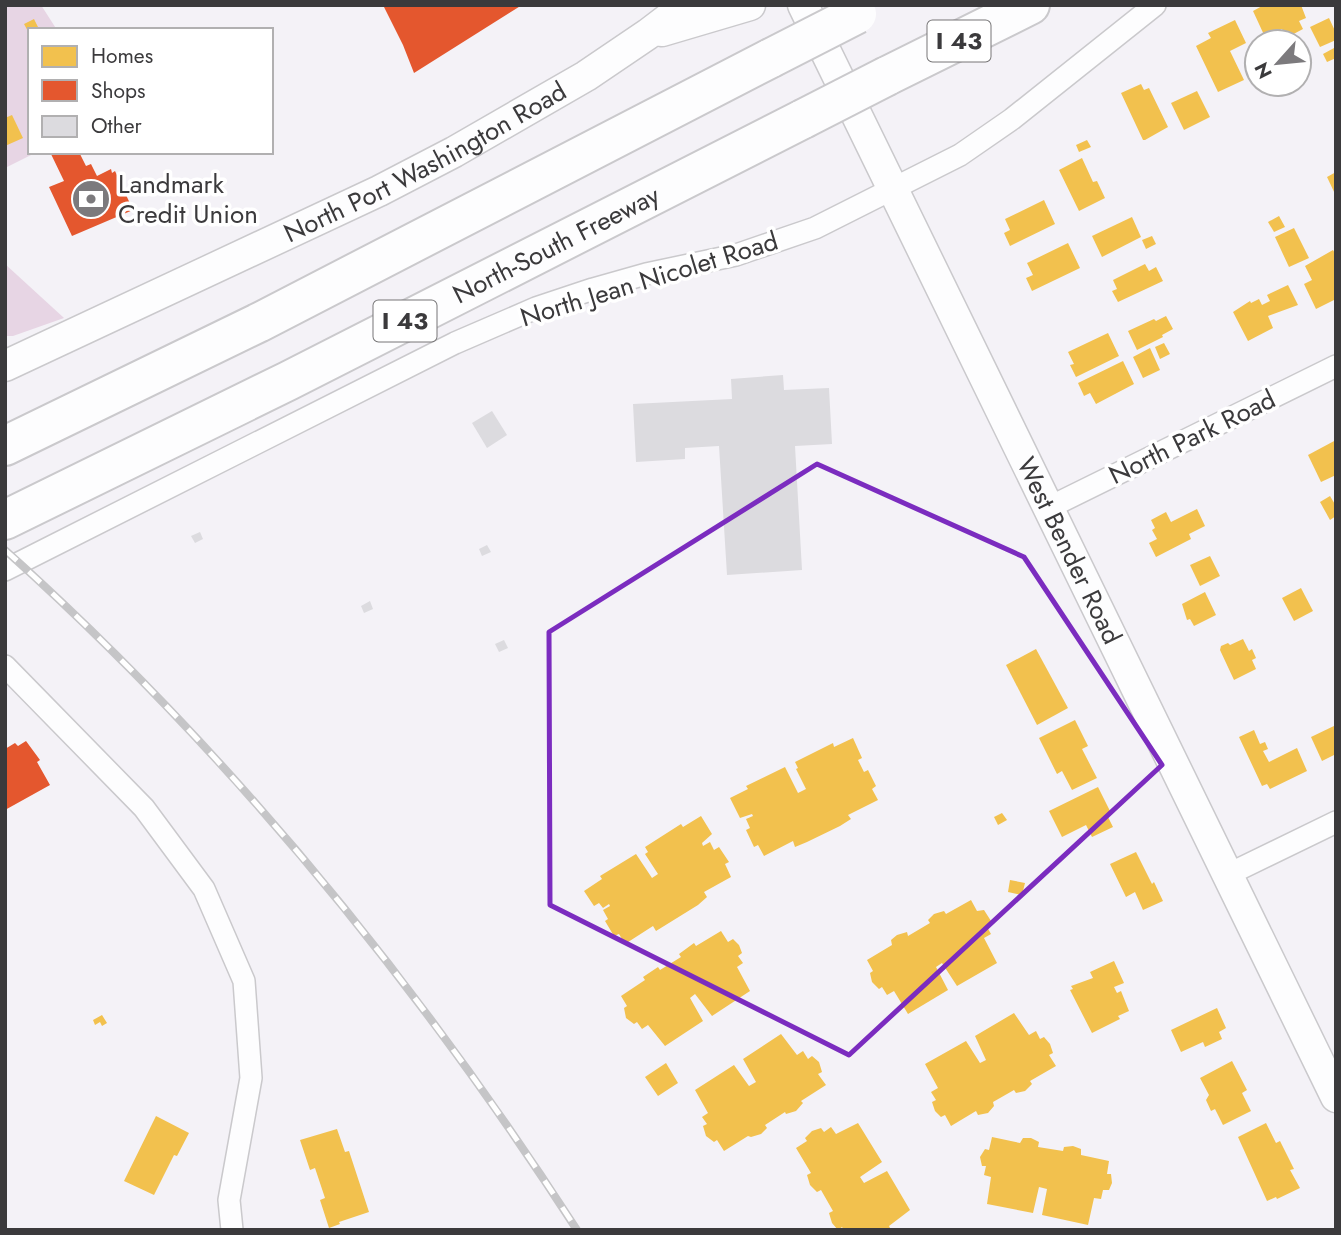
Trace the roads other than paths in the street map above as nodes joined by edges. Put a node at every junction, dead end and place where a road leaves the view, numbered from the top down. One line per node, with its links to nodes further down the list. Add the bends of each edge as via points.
1 (686, 5): 7 (street, North Port Washington Road)
2 (750, 5): 7 (street, North Port Washington Road)
3 (803, 5): 8 (street, West Bender Road)
4 (1030, 5): 13 (highway, North-South Freeway / I 43, bridge, via 288,382)
5 (1155, 5): 8 (street, North Jean Nicolet Road, via 1012,120 960,155)
6 (866, 10): 11 (highway, I 43, bridge, via 258,323)
7 (648, 34): 9 (street, North Port Washington Road, via 586,76 379,191)
8 (891, 191): 12 (street, West Bender Road); 14 (street, North Jean Nicolet Road, via 815,228 736,255 646,274 536,308 455,343)
9 (5, 366)
10 (1336, 366): 12 (street, North Park Road)
11 (5, 446)
12 (1048, 508): 17 (street, West Bender Road)
13 (5, 520)
14 (5, 570)
15 (5, 666): 19 (street, via 144,808 204,889 244,981 251,1078 229,1200)
16 (1336, 822): 17 (street)
17 (1227, 875): 18 (street, West Bender Road)
18 (1336, 1097)
19 (232, 1230)

